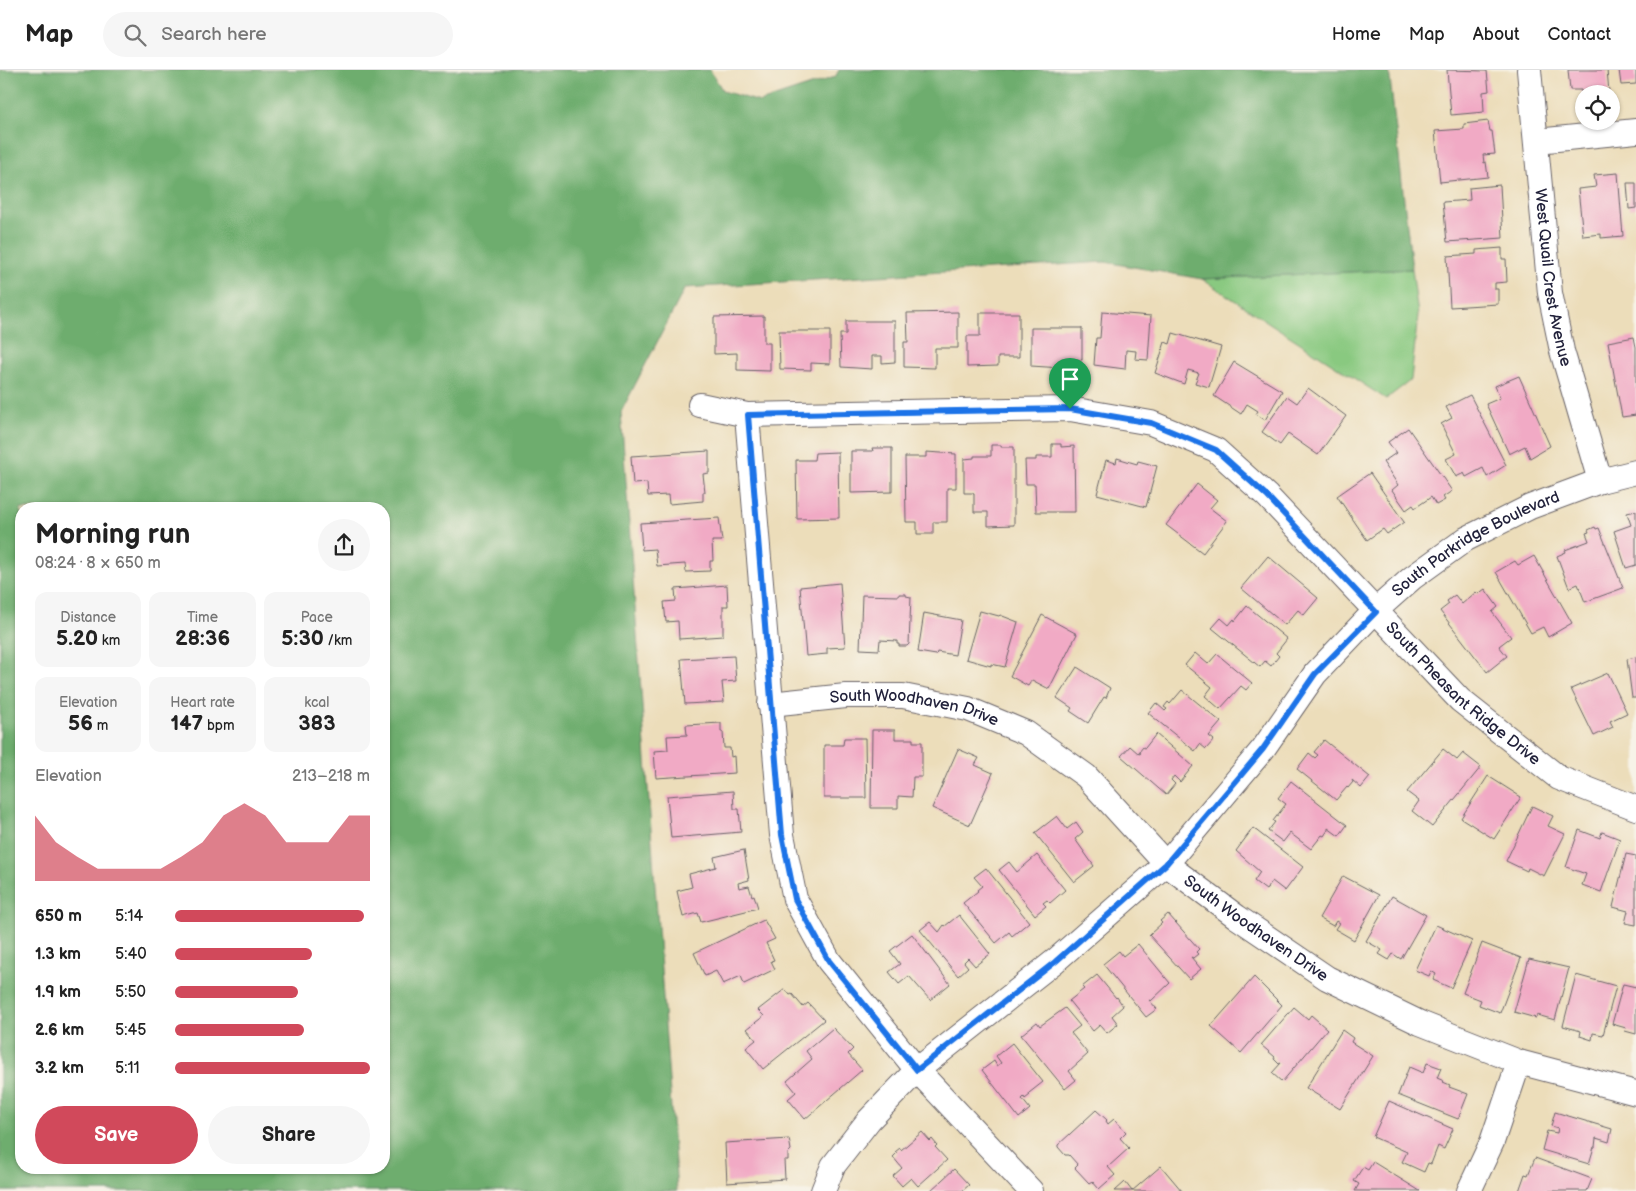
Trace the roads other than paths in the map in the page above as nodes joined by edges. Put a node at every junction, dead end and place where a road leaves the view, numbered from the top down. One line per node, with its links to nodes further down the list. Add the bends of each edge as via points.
1 (1530, 70): 3 (street, West Quail Crest Avenue)
2 (1636, 131): 3 (street)
3 (1537, 141): 7 (street, West Quail Crest Avenue, via 1550,293 1562,351)
4 (700, 405): 5 (street, South Pheasant Ridge Drive)
5 (748, 415): 8 (street, South Pheasant Ridge Drive, via 1070,409 1151,423 1216,450 1267,496); 9 (street)
6 (1636, 472): 7 (street, South Parkridge Boulevard)
7 (1600, 481): 8 (street, South Parkridge Boulevard, via 1530,507 1466,539 1412,578)
8 (1376, 612): 10 (street, South Pheasant Ridge Drive, via 1460,700 1559,778); 11 (street, South Parkridge Boulevard, via 1315,674 1263,749)
9 (770, 704): 11 (street, South Woodhaven Drive, via 846,696 902,696 968,709 1026,733 1086,776); 13 (street, via 782,835 795,899 829,961)
10 (1636, 808)
11 (1166, 864): 12 (street, South Woodhaven Drive, via 1327,978 1420,1024); 13 (street, South Parkridge Boulevard, via 1055,962)
12 (1519, 1062): 14 (street, South Woodhaven Drive); 17 (street, via 1492,1142)
13 (917, 1070): 15 (street, South Parkridge Boulevard, via 869,1120 839,1158); 16 (street)
14 (1636, 1093)
15 (823, 1191)
16 (1031, 1191)
17 (1469, 1191)

